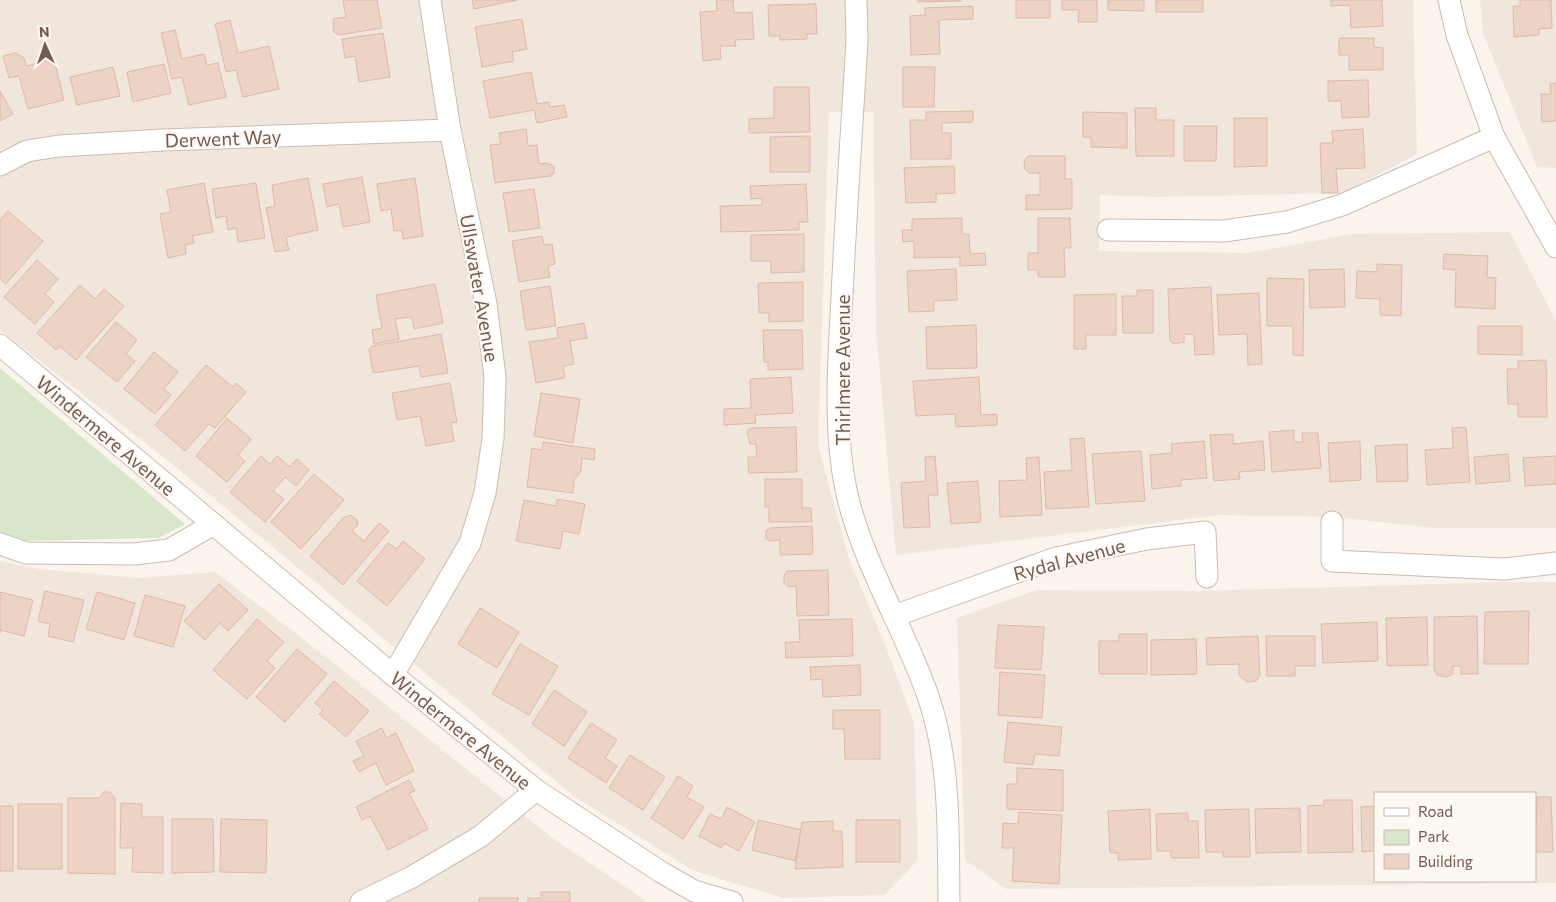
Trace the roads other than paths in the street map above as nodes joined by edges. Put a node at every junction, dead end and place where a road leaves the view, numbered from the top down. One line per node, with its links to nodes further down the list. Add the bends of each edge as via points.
1 (430, 0): 4 (street, Ullswater Avenue)
2 (856, 0): 15 (street, Thirlmere Avenue, via 857,40 838,374 840,447 855,524)
3 (1449, 0): 5 (street, via 1457,35)
4 (450, 130): 6 (street, Derwent Way, via 59,146 27,151); 16 (street, Ullswater Avenue, via 486,304 494,377 493,438 485,493 470,543)
5 (1494, 138): 7 (street, via 1342,205 1287,222 1224,231); 8 (street)
6 (0, 165)
7 (1108, 230)
8 (1555, 244)
9 (0, 346): 11 (street, Windermere Avenue)
10 (1332, 522): 13 (street, via 1332,561 1504,569)
11 (212, 525): 12 (street, via 169,550 134,554 26,553); 16 (street, Windermere Avenue)
12 (0, 544)
13 (1556, 563)
14 (1207, 577): 15 (street, Rydal Avenue, via 1206,532 1147,539 1056,558)
15 (894, 616): 20 (street, Thirlmere Avenue, via 928,697 942,751 947,791)
16 (393, 675): 17 (street, Windermere Avenue)
17 (536, 790): 18 (street, via 481,836 412,877); 19 (street, Windermere Avenue, via 694,891)
18 (361, 902)
19 (732, 902)
20 (949, 902)

